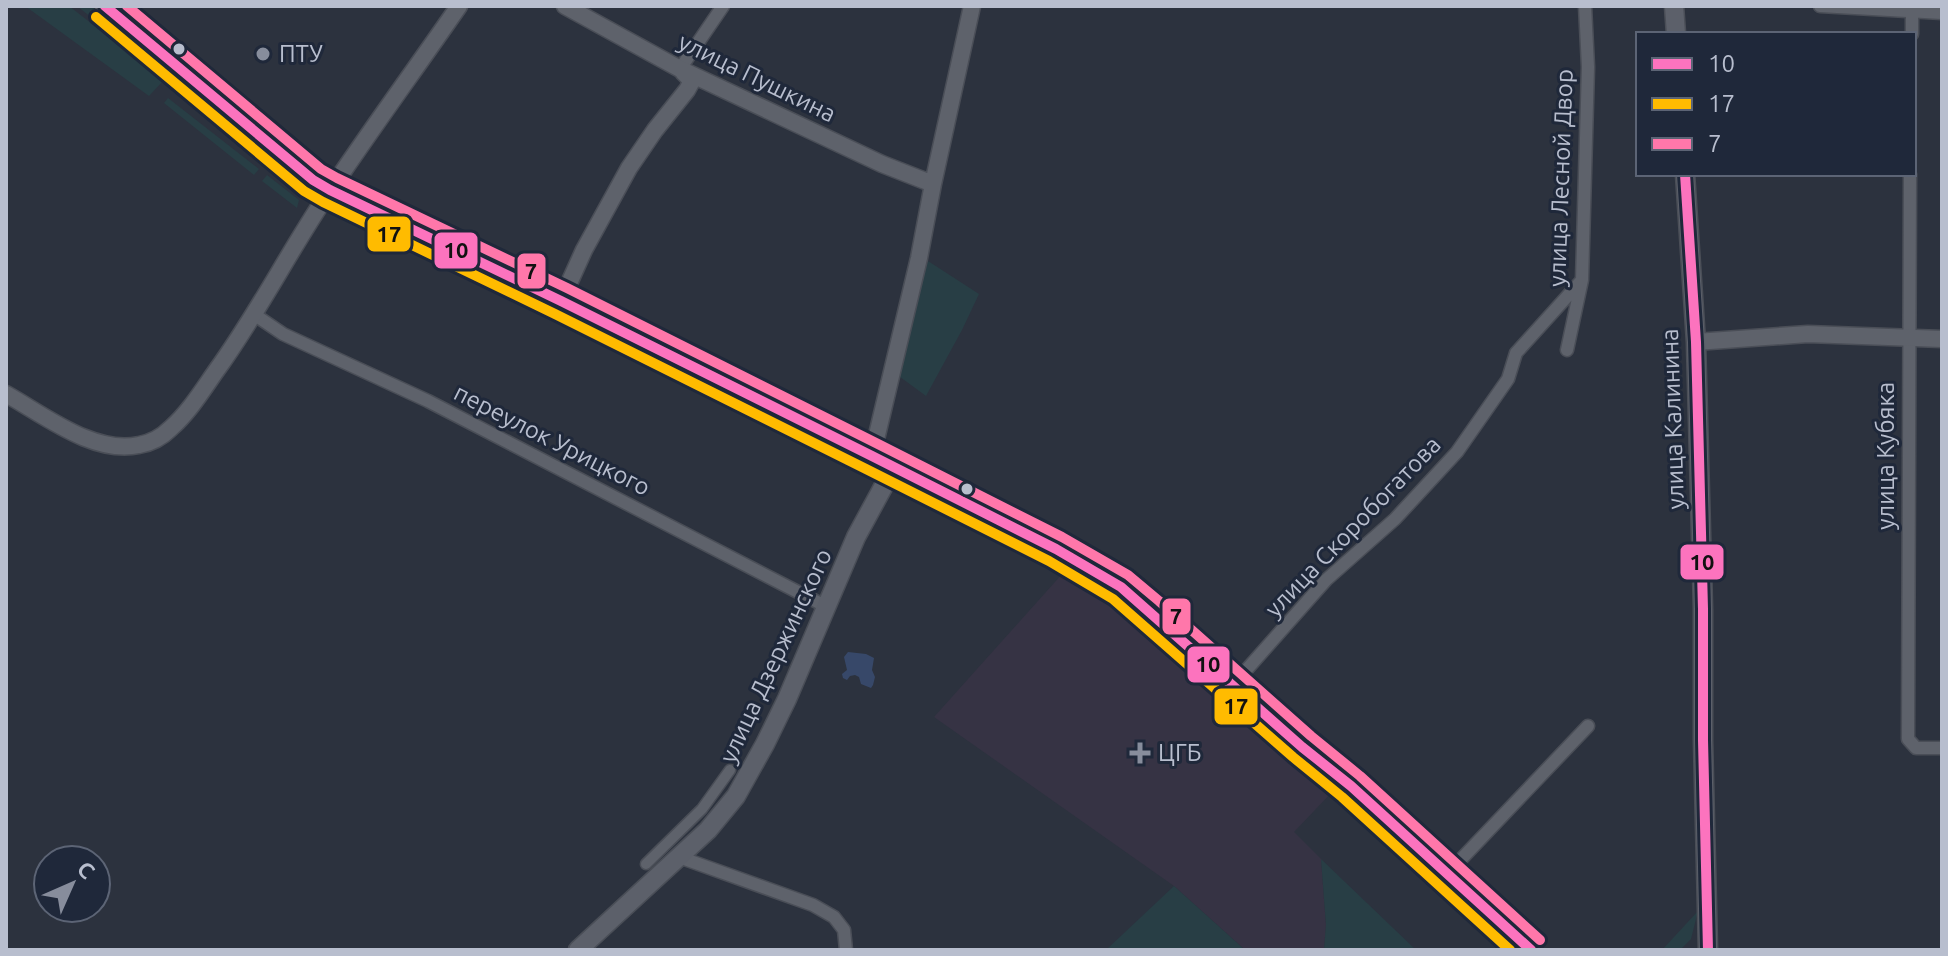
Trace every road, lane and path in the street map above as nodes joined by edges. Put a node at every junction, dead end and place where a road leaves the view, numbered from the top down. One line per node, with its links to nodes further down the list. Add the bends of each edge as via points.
1 (105, 6): 17 (main road)
2 (459, 6): 17 (street)
3 (565, 6): 13 (street, улица Пушкина)
4 (723, 6): 13 (street)
5 (972, 6): 16 (street)
6 (1585, 6): 18 (street, улица Лесной Двор)
7 (1674, 6): 11 (main road)
8 (1820, 6): 9 (street)
9 (1912, 9): 10 (street); 12 (street)
10 (1942, 13)
11 (1676, 32)
12 (1912, 32)
13 (680, 69): 16 (street, улица Пушкина); 19 (street, via 692,81 629,168)
14 (1685, 176): 23 (main road, улица Калинина)
15 (1910, 176): 21 (street, улица Кубяка)
16 (933, 184): 26 (street)
17 (330, 190): 19 (main road); 20 (street)
18 (1582, 280): 24 (street, улица Лесной Двор); 29 (street, улица Скоробогатова, via 1516,353 1508,379 1457,452 1395,519 1326,580)
19 (561, 301): 26 (main road)
20 (255, 315): 25 (street, via 182,417 158,438 140,445 95,443); 28 (street, переулок Урицкого, via 283,334 428,401)
21 (1908, 338): 22 (street); 23 (street, via 1808,334); 31 (street, улица Кубяка, via 1908,739 1916,748)
22 (1942, 339)
23 (1696, 342): 36 (main road, улица Калинина)
24 (1567, 350)
25 (6, 394)
26 (872, 456): 27 (main road)
27 (894, 467): 28 (main road, улица Дзержинского, via 856,537); 29 (main road, via 1121,587)
28 (827, 607): 33 (main road, улица Дзержинского, via 744,784)
29 (1233, 685): 35 (main road)
30 (1588, 726): 35 (street)
31 (1942, 748)
32 (730, 770): 34 (street, via 702,809)
33 (679, 857): 37 (main road, улица Дзержинского); 38 (street, via 813,905 844,930)
34 (646, 864)
35 (1448, 873): 39 (main road)
36 (1707, 920): 40 (main road); 41 (main road, улица Калинина)
37 (578, 950)
38 (846, 950)
39 (1531, 950)
40 (1699, 950)
41 (1708, 950)

